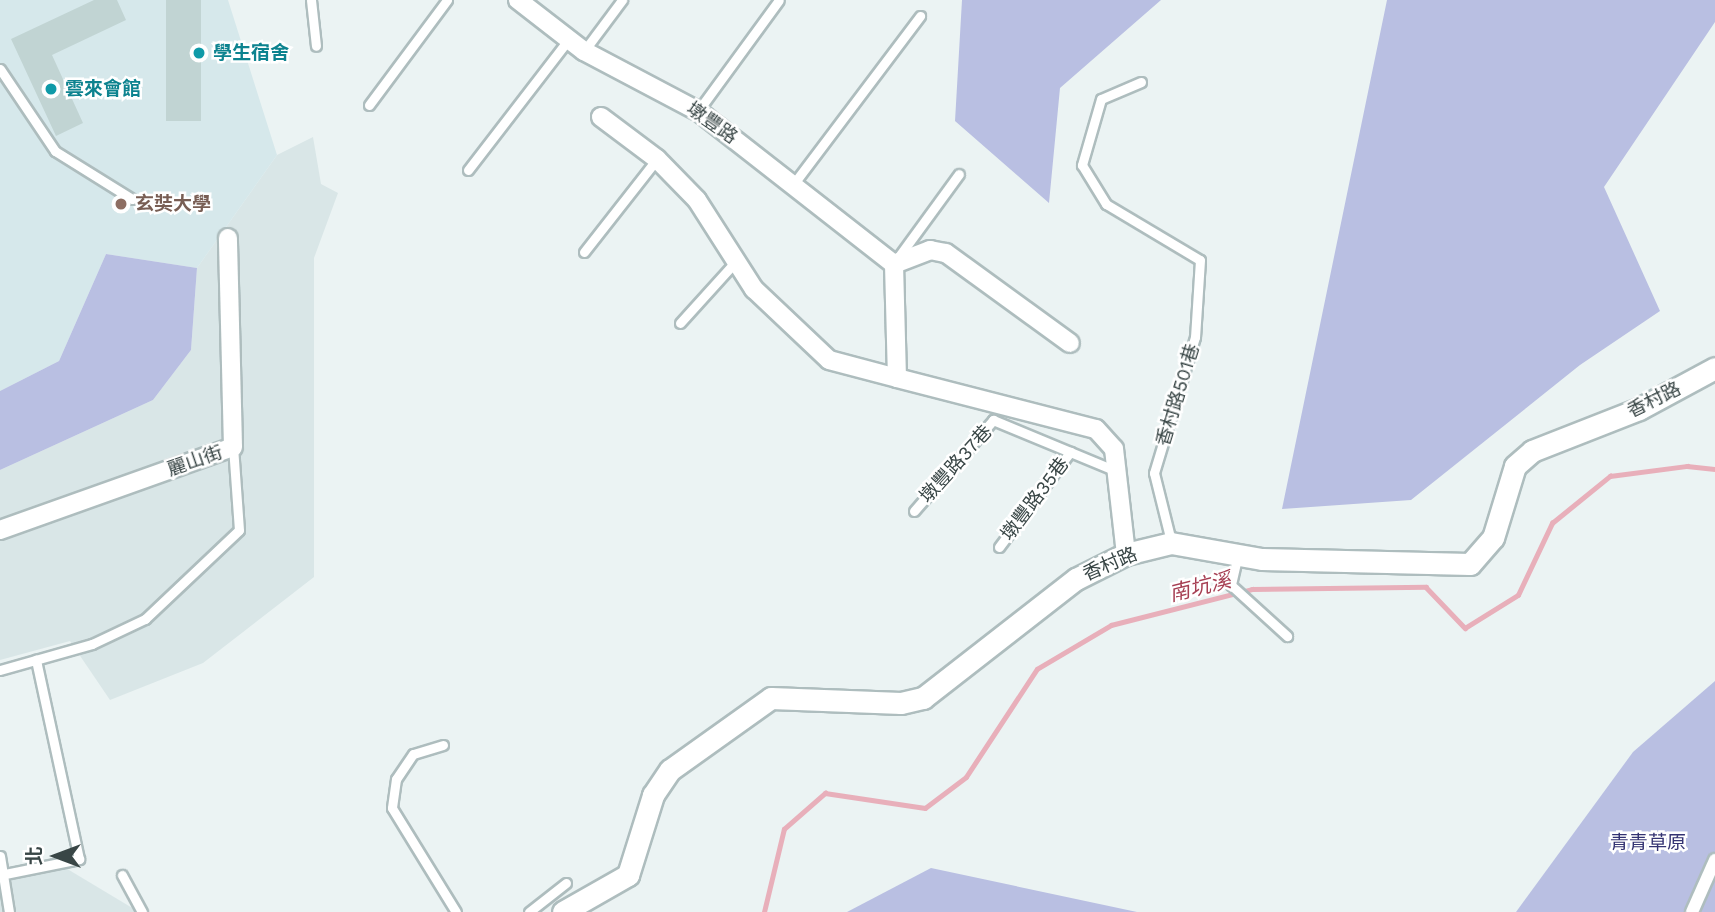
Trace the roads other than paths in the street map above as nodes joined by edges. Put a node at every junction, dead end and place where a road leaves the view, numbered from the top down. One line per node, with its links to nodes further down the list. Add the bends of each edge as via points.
1 (311, 0): 8 (lane)
2 (447, 0): 12 (lane)
3 (518, 0): 7 (street, 墩豐路)
4 (622, 0): 9 (lane)
5 (779, 0): 13 (lane)
6 (919, 16): 18 (lane)
7 (569, 39): 9 (street, 墩豐路); 16 (lane)
8 (316, 46)
9 (583, 51): 13 (street, 墩豐路)
10 (0, 69): 19 (lane, via 55,151)
11 (1141, 82): 33 (lane, 香村路501巷, via 1101,99 1082,165 1106,204 1200,260 1195,337 1154,473)
12 (369, 105)
13 (698, 111): 18 (street, 墩豐路)
14 (601, 117): 15 (street)
15 (657, 159): 21 (lane); 22 (street, via 714,220)
16 (468, 170)
17 (959, 174): 23 (lane)
18 (795, 182): 23 (street, 墩豐路)
19 (132, 200)
20 (228, 238): 28 (street, 麗山街)
21 (583, 252)
22 (737, 259): 24 (lane); 27 (street, via 754,289 830,360)
23 (894, 264): 25 (street, via 930,250 946,253); 27 (street)
24 (680, 323)
25 (1070, 343)
26 (1715, 368): 36 (street, 香村路, via 1639,409 1532,451 1515,466 1493,538 1470,564)
27 (897, 378): 30 (street, via 1096,429 1114,449)
28 (233, 447): 32 (street, 麗山街); 38 (lane, via 239,530 145,620)
29 (1070, 452): 30 (lane, 墩豐路37巷); 31 (lane, 墩豐路37巷, via 993,420); 34 (lane, 墩豐路35巷)
30 (1115, 471): 35 (street)
31 (914, 511)
32 (0, 530)
33 (1171, 543): 35 (street, 香村路); 36 (street, 香村路)
34 (999, 547)
35 (1126, 554): 50 (street, 香村路, via 1076,579 1002,631 923,698 901,703 771,698 743,713 658,785 628,875)
36 (1238, 554): 37 (lane, via 1231,585)
37 (1287, 636)
38 (36, 660): 39 (lane); 43 (lane, via 79,859)
39 (0, 670)
40 (443, 745): 48 (lane, via 413,754 397,779 392,808)
41 (0, 856): 43 (lane)
42 (1715, 860): 51 (street)
43 (2, 875): 46 (lane)
44 (122, 875): 47 (lane)
45 (566, 883): 49 (lane)
46 (9, 912)
47 (142, 912)
48 (456, 912)
49 (529, 912)
50 (563, 912)
51 (1692, 912)

